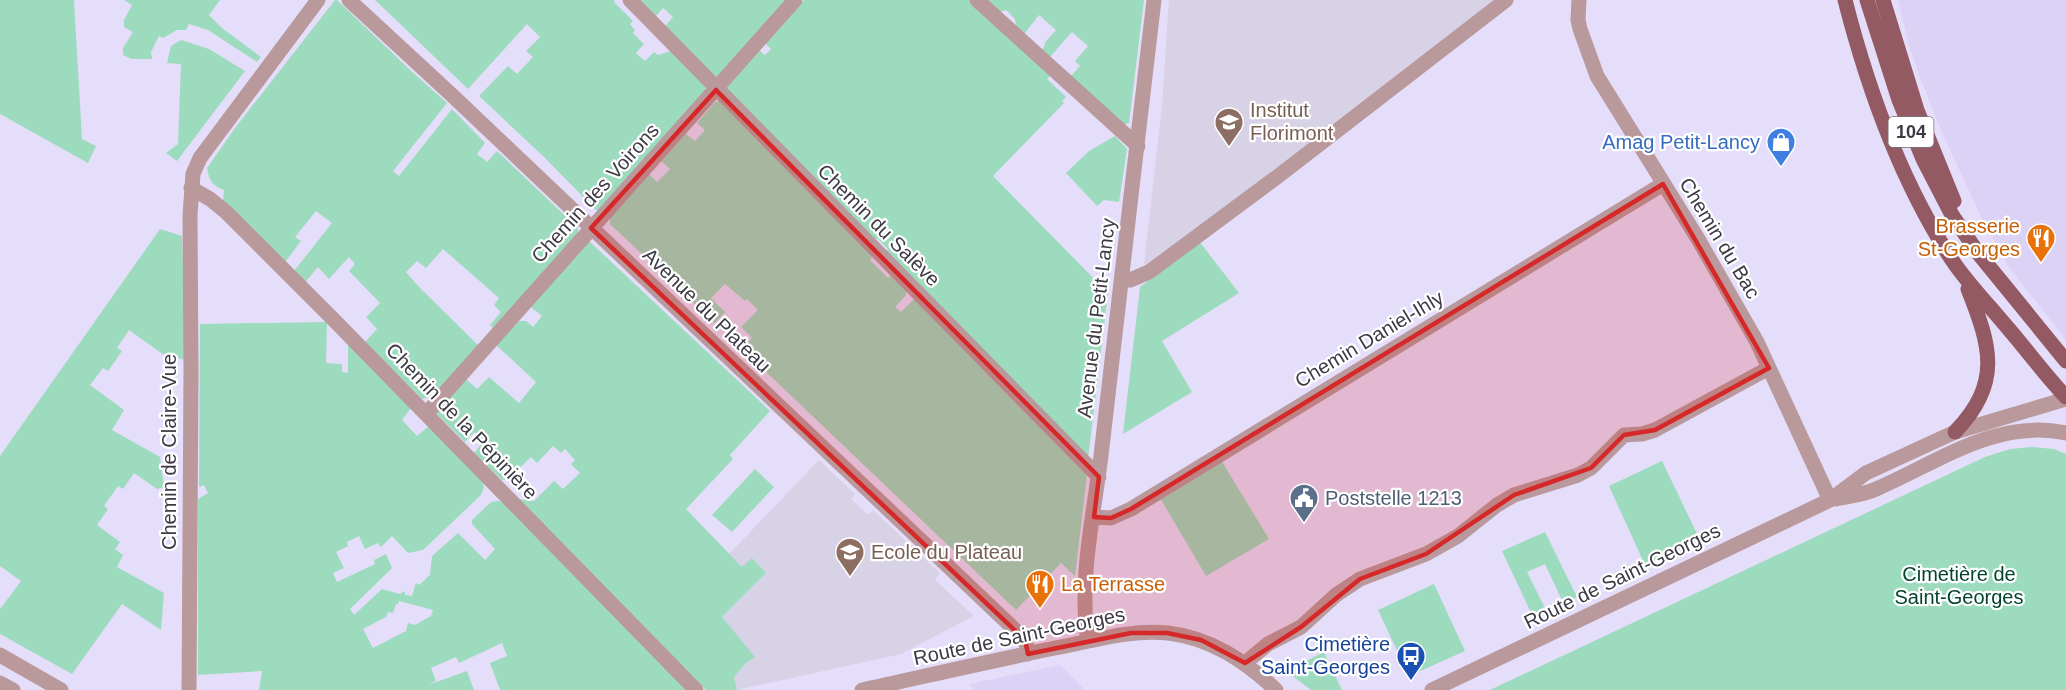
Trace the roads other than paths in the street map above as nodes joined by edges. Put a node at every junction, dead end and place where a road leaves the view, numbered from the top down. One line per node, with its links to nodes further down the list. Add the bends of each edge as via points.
1 (318, 0): 15 (street, via 200,158)
2 (350, 0): 16 (street, Avenue du Plateau)
3 (630, 0): 12 (street, Chemin du Salève)
4 (795, 0): 12 (street, Chemin des Voirons)
5 (977, 0): 13 (street)
6 (1154, 0): 13 (street, Avenue du Petit-Lancy)
7 (1506, 0): 19 (street, via 1149,272)
8 (1845, 0): 18 (main road, 104, via 1866,73 1894,147 1918,200)
9 (1867, 0): 17 (main road, 104, via 1908,123 1952,215)
10 (1883, 0): 17 (main road, via 1924,127)
11 (1578, 1): 14 (street, Chemin du Bac, via 1580,29 1597,76)
12 (716, 90): 16 (street, Chemin des Voirons); 26 (street, Chemin du Salève)
13 (1137, 146): 19 (street, Avenue du Petit-Lancy)
14 (1663, 184): 21 (street, Chemin du Bac, via 1698,238); 28 (street, Chemin Daniel-Ihly, via 1131,509 1111,518)
15 (191, 188): 23 (street, Chemin de la Pépinière, via 226,212); 36 (street, Chemin de Claire-Vue)
16 (591, 228): 23 (street, Chemin des Voirons); 30 (street, Avenue du Plateau, via 1011,626 1025,640)
17 (1978, 254): 20 (main road, 104)
18 (1963, 276): 22 (main road, 104); 24 (main road, via 1985,334 1988,368 1980,398)
19 (1122, 279): 26 (street, Avenue du Petit-Lancy)
20 (2066, 361)
21 (1769, 368): 27 (street, Chemin du Bac); 32 (street, via 1655,430 1624,435 1591,468 1514,495 1426,554 1360,579 1301,627 1268,644)
22 (2066, 398): 24 (street, Route de Saint-Georges)
23 (426, 414): 37 (street, Chemin de la Pépinière)
24 (1954, 432): 27 (street, Route de Saint-Georges, via 1866,473)
25 (2066, 433): 27 (street, Route de Saint-Georges, via 2030,430 1996,435 1873,490)
26 (1099, 477): 28 (street, Avenue du Petit-Lancy)
27 (1830, 500): 40 (street, Route de Saint-Georges)
28 (1094, 517): 29 (street, Avenue du Petit-Lancy, via 1087,560)
29 (1088, 641): 30 (street, Route de Saint-Georges); 32 (street, Route de Saint-Georges, via 1131,633 1167,633 1201,640)
30 (1028, 654): 38 (street, Route de Saint-Georges)
31 (0, 655): 35 (street)
32 (1245, 663): 39 (street, Route de Saint-Georges)
33 (0, 683): 34 (street)
34 (13, 690)
35 (61, 690)
36 (189, 690)
37 (696, 690)
38 (862, 690)
39 (1276, 690)
40 (1432, 690)

